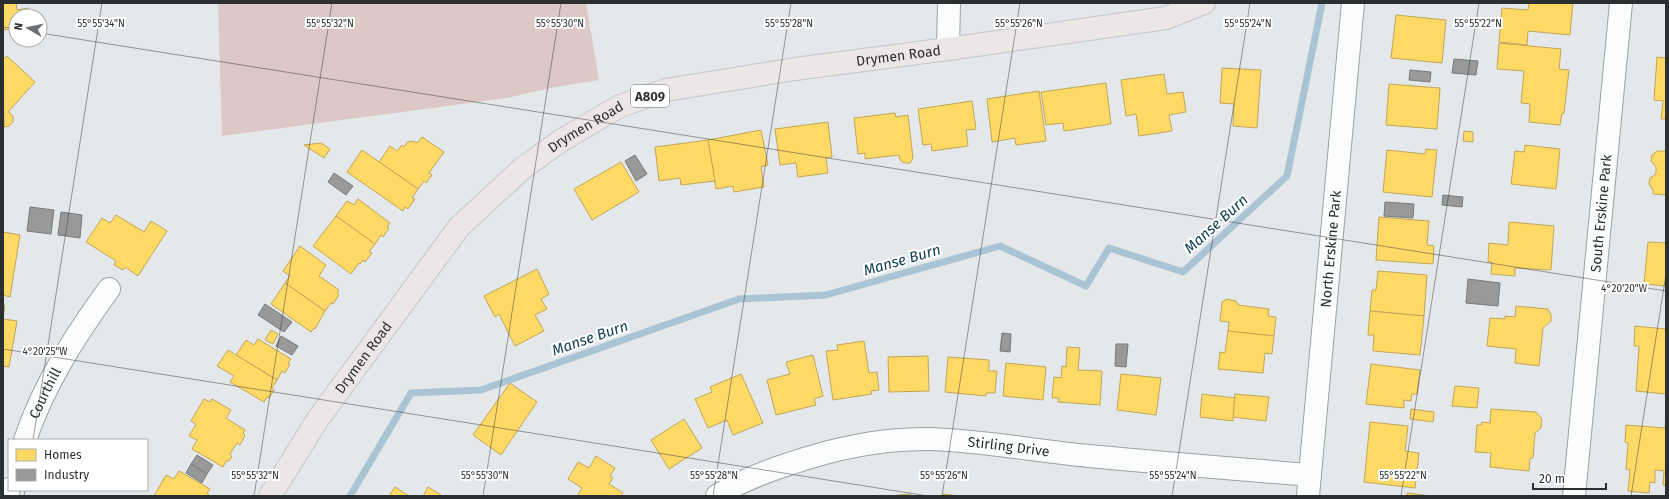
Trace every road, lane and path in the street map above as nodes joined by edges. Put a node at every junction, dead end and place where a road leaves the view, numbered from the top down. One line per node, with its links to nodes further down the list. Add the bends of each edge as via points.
1 (949, 3): 5 (street)
2 (1204, 3): 5 (main road, Drymen Road / A809, via 1166,18)
3 (1353, 3): 8 (street, North Erskine Park)
4 (1621, 3): 11 (street, South Erskine Park)
5 (948, 49): 9 (main road, Drymen Road / A809, via 795,69 666,90 620,106 562,140 523,168 458,227 318,419)
6 (109, 289): 7 (street, Courthill, via 78,331 46,388)
7 (25, 439)
8 (1309, 486): 10 (street, Stirling Drive, via 1088,456 931,439 861,444 822,453 764,473)
9 (270, 496)
10 (716, 496)
11 (1574, 496)

